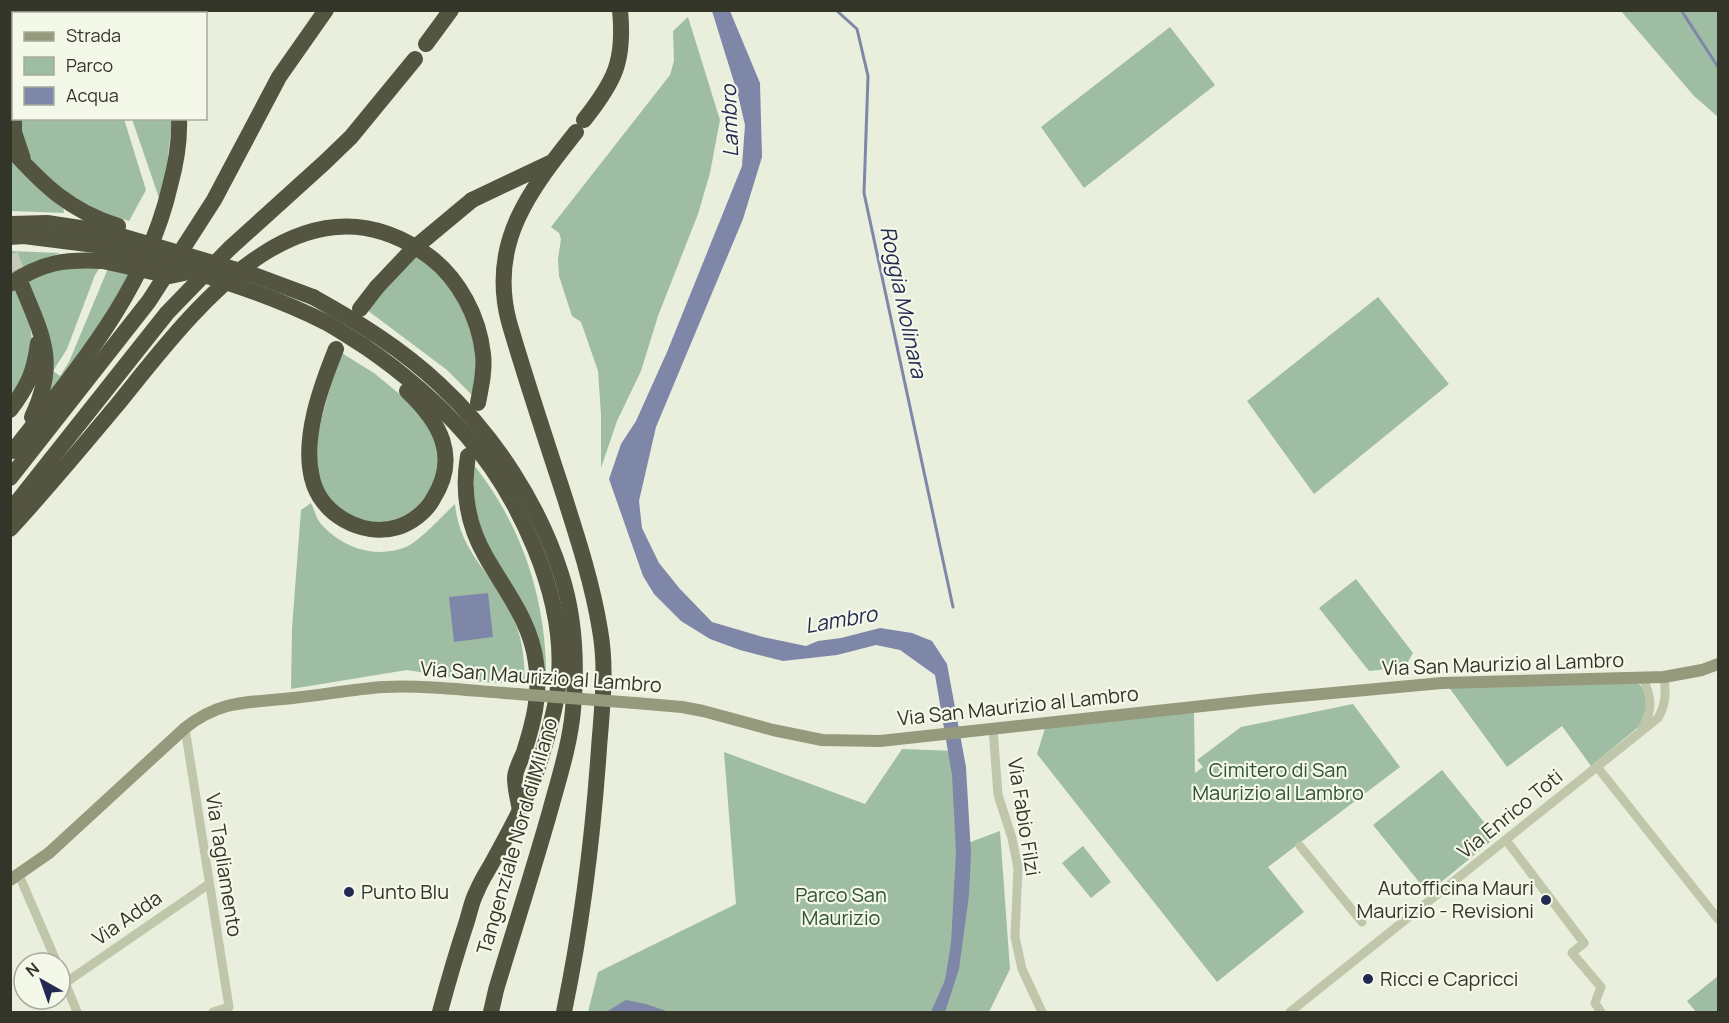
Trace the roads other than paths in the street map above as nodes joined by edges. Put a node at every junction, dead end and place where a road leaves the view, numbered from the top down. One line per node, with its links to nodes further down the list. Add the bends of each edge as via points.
1 (326, 10): 23 (highway, via 279,77 214,200 149,302)
2 (451, 10): 4 (highway)
3 (620, 10): 9 (highway, via 621,52 610,85)
4 (426, 44)
5 (415, 59): 24 (highway, via 351,137 221,256 167,313)
6 (14, 120): 10 (highway, via 14,132)
7 (179, 120): 21 (highway, via 175,169 164,214 134,283 95,345)
8 (10, 148): 10 (highway)
9 (552, 162): 15 (highway, bridge, via 472,200 412,250); 45 (highway, via 522,207 503,275 505,309 588,575 603,657 588,866)
10 (26, 166): 13 (highway, via 56,195 85,214)
11 (10, 224): 13 (highway, Tangenziale Nord di Milano, via 47,223)
12 (10, 237): 13 (highway, Tangenziale Nord di Milano)
13 (110, 242): 14 (highway, via 27,272); 18 (highway, Tangenziale Nord di Milano, bridge, via 170,276 194,271 282,303 325,322); 44 (highway, Tangenziale Nord di Milano, bridge, via 254,275 313,297 346,315 440,384 465,410 498,451 539,518 562,575 569,609 574,645 570,730)
14 (16, 285): 16 (highway)
15 (360, 309)
16 (39, 330): 20 (highway, via 27,387); 21 (highway, via 46,353 44,384 38,406)
17 (336, 349): 18 (highway, via 317,404 309,458 312,479 330,510 361,527 380,530 416,518 441,488 447,470 440,433 416,399)
18 (367, 354): 33 (highway, Tangenziale Nord di Milano, via 398,369 468,437 504,489 540,560 554,605 560,678 536,772)
19 (478, 403): 25 (highway, via 483,377 480,336 466,300 437,262 405,241 366,228 303,233 252,260 203,304)
20 (10, 410)
21 (12, 452)
22 (468, 456): 33 (highway, via 466,489 470,518 486,557 524,620 536,663 536,711 514,777)
23 (10, 478)
24 (10, 511)
25 (10, 529)
26 (1719, 664): 27 (main road, Via San Maurizio al Lambro)
27 (1664, 677): 28 (main road, Via San Maurizio al Lambro); 31 (street, Via Enrico Toti, via 1664,707)
28 (1643, 678): 30 (main road, Via San Maurizio al Lambro, via 1431,684); 31 (street, via 1651,701)
29 (185, 728): 30 (main road, Via San Maurizio al Lambro, bridge, via 208,712 228,705 417,686 682,707 822,740 880,741); 36 (main road, Via San Maurizio al Lambro, via 49,853); 37 (street, Via Tagliamento)
30 (993, 729): 46 (street, Via Fabio Filzi, via 998,795 1018,868 1015,937 1022,969)
31 (1640, 734): 32 (street, Via Enrico Toti)
32 (1598, 768): 34 (street, Via Enrico Toti); 38 (street)
33 (520, 812): 43 (highway, Tangenziale Nord di Milano, via 477,890)
34 (1506, 840): 47 (street, Via Enrico Toti); 48 (street, via 1584,943 1572,953 1601,987 1595,1003)
35 (1300, 846): 39 (street)
36 (15, 878): 40 (street)
37 (209, 884): 41 (street, Via Adda); 42 (street, Via Tagliamento, via 229,1007)
38 (1719, 919)
39 (1362, 922)
40 (51, 951)
41 (72, 978)
42 (213, 1012)
43 (440, 1012)
44 (491, 1012)
45 (564, 1012)
46 (1042, 1012)
47 (1290, 1012)
48 (1601, 1012)

